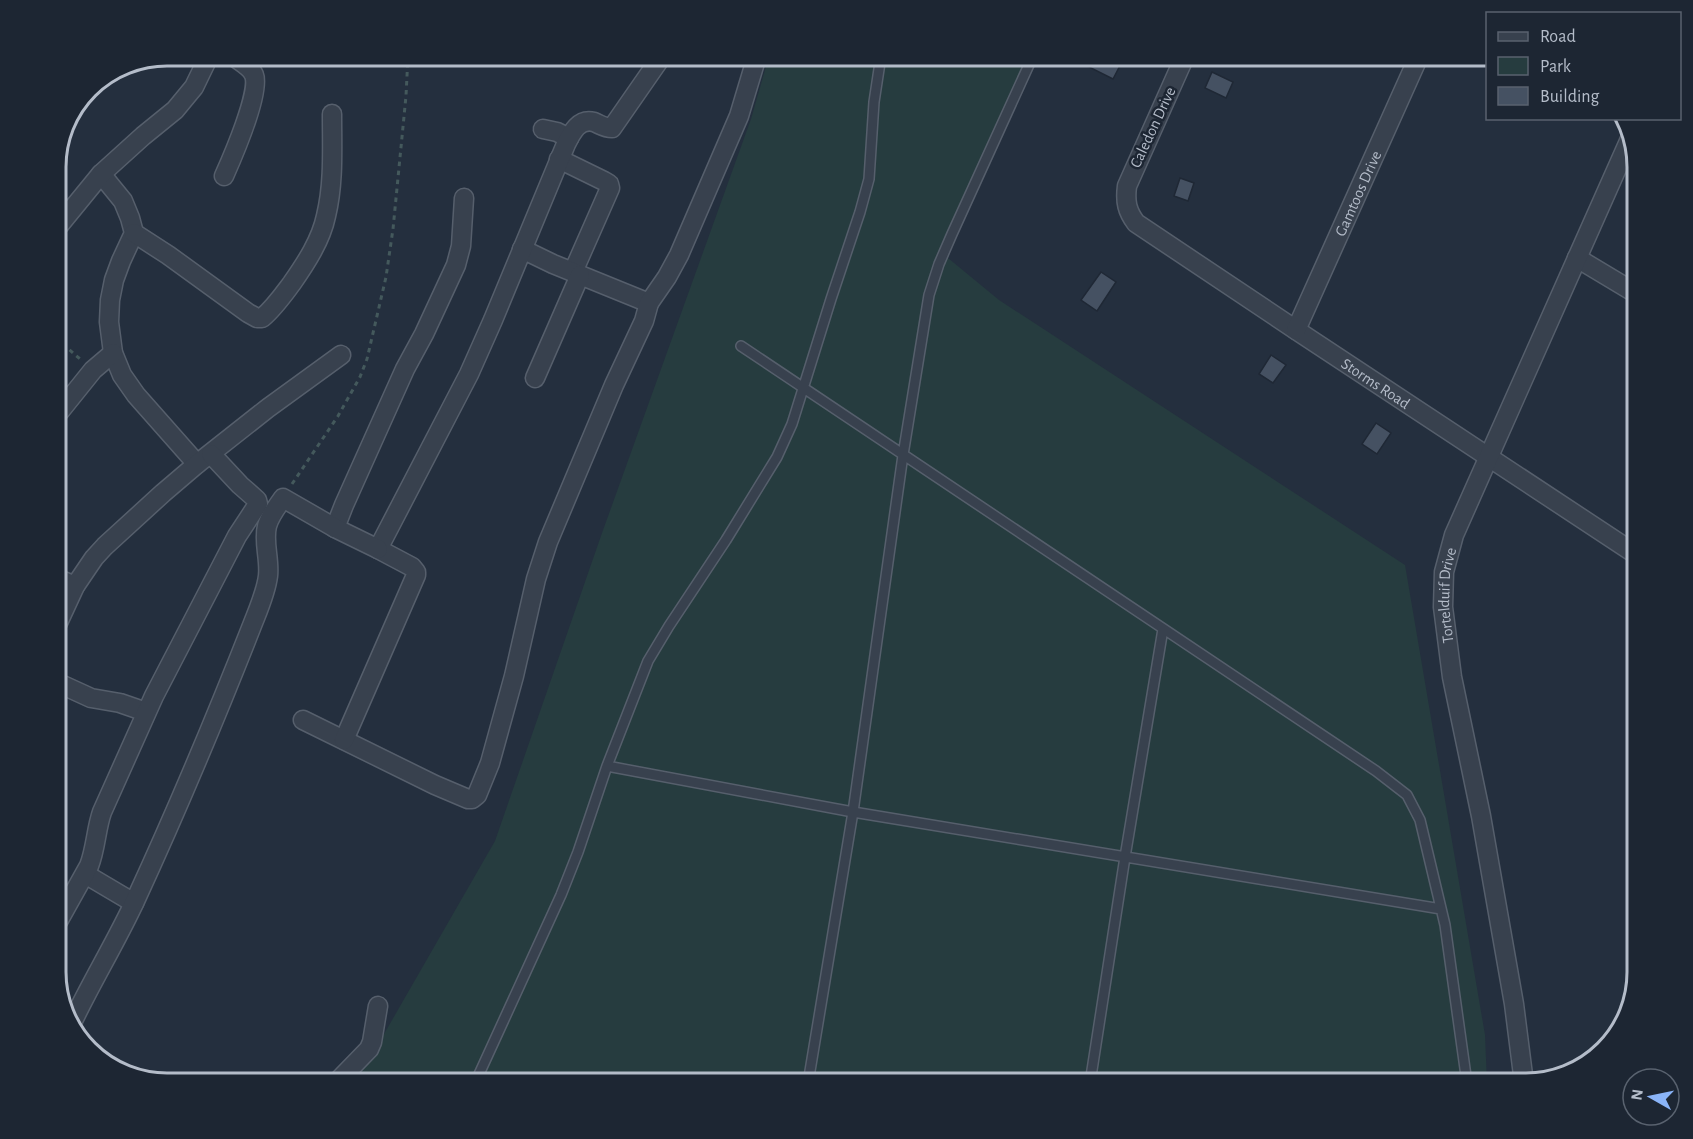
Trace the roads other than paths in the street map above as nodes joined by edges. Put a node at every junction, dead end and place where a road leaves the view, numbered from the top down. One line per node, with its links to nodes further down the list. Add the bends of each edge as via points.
1 (204, 66): 14 (street, via 194,87 175,110)
2 (245, 66): 15 (street, via 254,74 255,81 241,136)
3 (655, 66): 11 (street, via 612,128 584,122)
4 (754, 66): 24 (street, via 738,116 679,255)
5 (879, 66): 30 (lane, via 869,179)
6 (1028, 66): 32 (lane, via 939,264 929,295)
7 (1180, 66): 17 (street, Caledon Drive, via 1130,175)
8 (1415, 66): 25 (street, Gamtoos Drive)
9 (332, 114): 19 (street, via 331,181 320,236 298,275 262,318 248,313)
10 (543, 129): 11 (street)
11 (569, 138): 13 (street)
12 (1625, 150): 21 (street, Tortelduif Drive)
13 (559, 159): 20 (street); 22 (street, via 604,181 610,188)
14 (102, 174): 18 (street); 19 (street, via 123,201)
15 (224, 176)
16 (464, 198): 35 (street, via 456,265)
17 (1125, 201): 25 (street, Storms Road, via 1128,213 1149,233)
18 (66, 217)
19 (134, 233): 27 (street, via 110,300)
20 (522, 249): 22 (street); 37 (street, via 469,374)
21 (1577, 258): 23 (street); 33 (street, Tortelduif Drive)
22 (577, 274): 24 (street); 29 (street)
23 (1627, 288)
24 (650, 303): 45 (street, via 545,552 490,763 477,795 468,799)
25 (1296, 330): 33 (street, Storms Road)
26 (741, 346): 30 (lane)
27 (113, 353): 31 (street, via 93,370); 34 (street, via 136,395)
28 (341, 355): 34 (street)
29 (535, 378)
30 (804, 388): 32 (lane); 46 (lane, via 777,457 648,662)
31 (66, 404)
32 (903, 455): 41 (lane); 47 (lane)
33 (1490, 457): 36 (street, Storms Road); 60 (street, Tortelduif Drive, via 1448,554 1443,607 1452,677 1514,1004)
34 (204, 459): 39 (street, via 105,546); 43 (street, via 259,502 237,536)
35 (335, 528): 37 (street); 50 (street, via 283,498 268,524 268,578 261,603)
36 (1627, 548)
37 (378, 549): 45 (street, via 412,567 416,575)
38 (66, 582): 39 (street)
39 (75, 586): 40 (street)
40 (66, 605)
41 (1163, 628): 48 (lane); 52 (lane, via 1407,795 1420,820)
42 (66, 687): 43 (street, via 91,698)
43 (146, 712): 49 (street, via 102,812)
44 (303, 720): 45 (street)
45 (344, 741)
46 (607, 766): 47 (lane); 56 (lane, via 561,895)
47 (853, 812): 48 (lane); 57 (lane)
48 (1125, 857): 52 (lane); 58 (lane)
49 (85, 874): 50 (street); 51 (street)
50 (134, 903): 54 (street)
51 (66, 907)
52 (1441, 909): 59 (lane)
53 (378, 1006): 55 (street, via 369,1049)
54 (76, 1015)
55 (346, 1073)
56 (480, 1073)
57 (810, 1073)
58 (1092, 1073)
59 (1466, 1073)
60 (1523, 1073)

